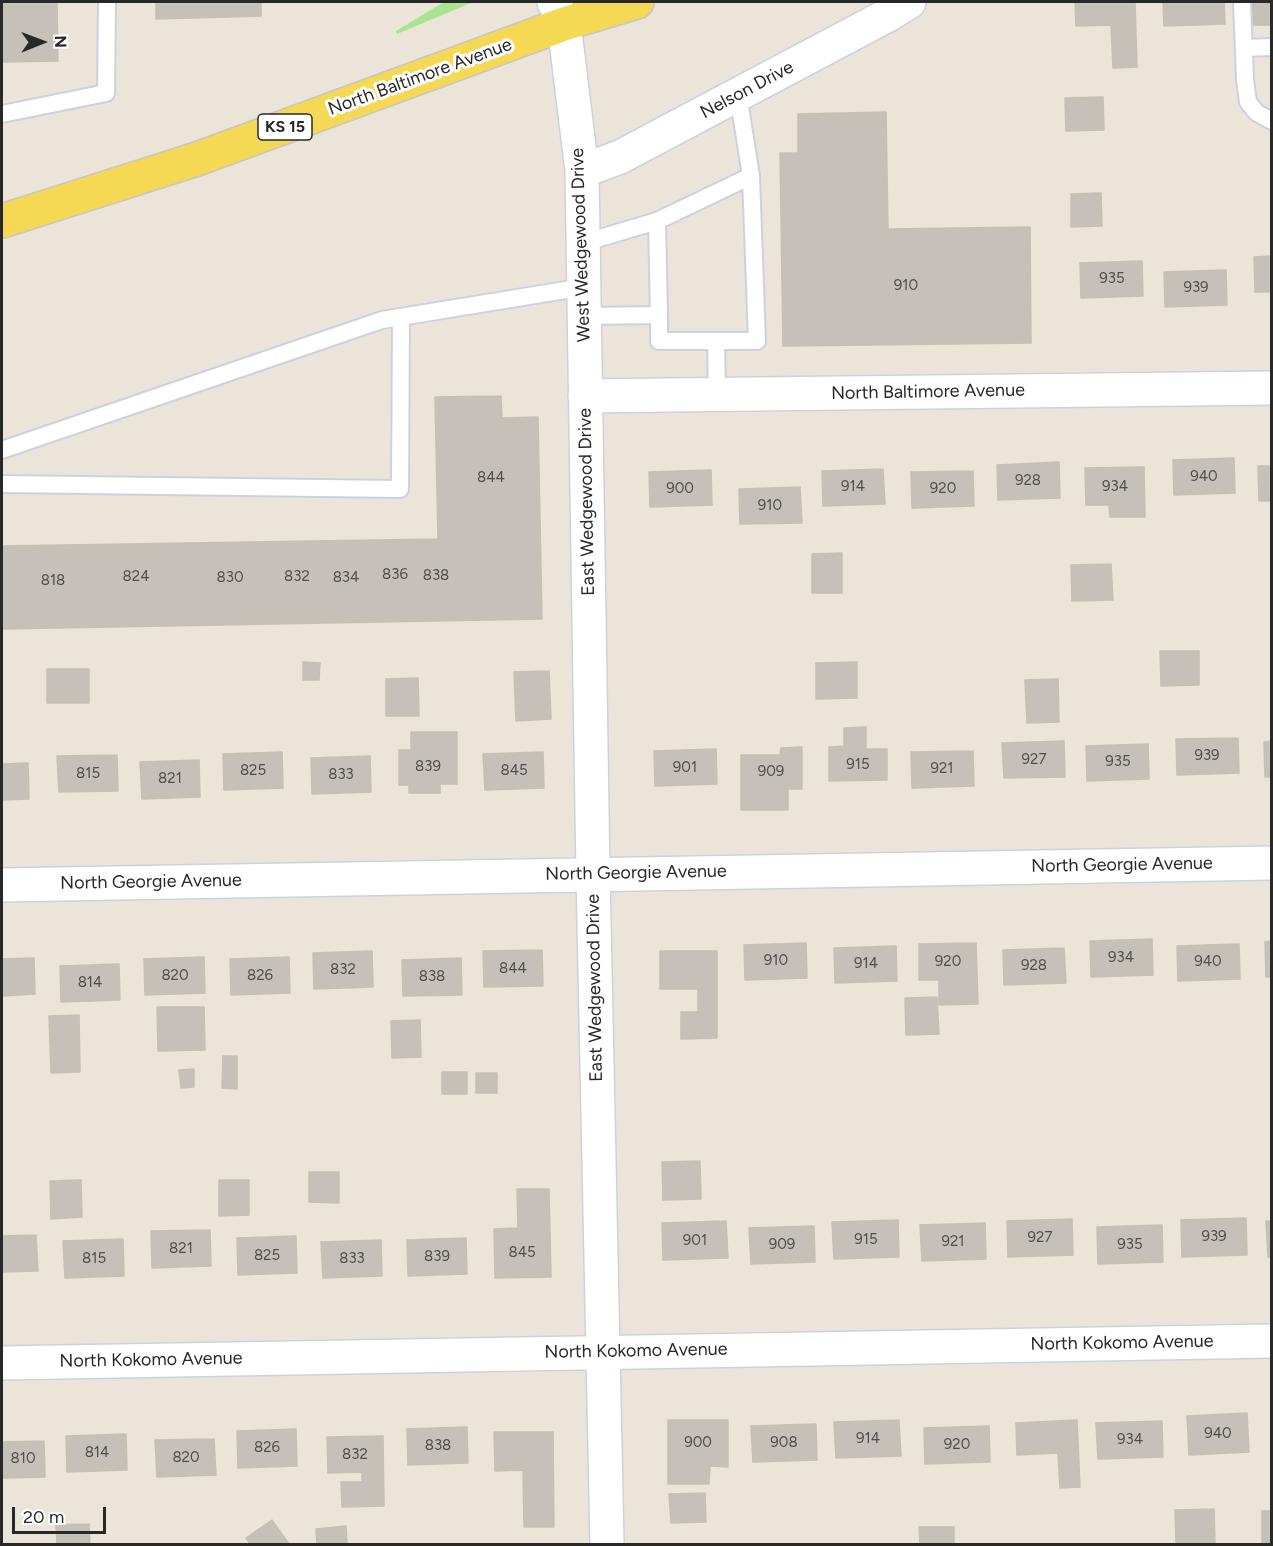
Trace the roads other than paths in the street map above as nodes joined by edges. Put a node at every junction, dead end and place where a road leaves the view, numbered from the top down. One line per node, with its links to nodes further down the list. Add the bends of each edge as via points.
1 (107, 2): 10 (lane, via 105,93)
2 (595, 2): 6 (main road, KS 15)
3 (637, 2): 6 (main road, KS 15)
4 (909, 2): 9 (street, Nelson Drive)
5 (1242, 2): 8 (lane)
6 (559, 13): 12 (street, West Wedgewood Drive); 14 (main road, North Baltimore Avenue / KS 15, via 197,159)
7 (1272, 47): 8 (lane)
8 (1244, 48): 11 (lane, via 1248,102 1257,113)
9 (738, 94): 12 (street, Nelson Drive, via 620,157); 13 (lane)
10 (2, 114)
11 (1272, 121)
12 (582, 171): 16 (street, West Wedgewood Drive)
13 (751, 176): 15 (lane); 20 (lane, via 757,340)
14 (2, 221)
15 (657, 221): 16 (lane); 18 (lane)
16 (583, 243): 17 (street, West Wedgewood Drive)
17 (584, 302): 18 (lane); 19 (lane); 23 (street, West Wedgewood Drive)
18 (659, 315): 20 (lane, via 660,341)
19 (401, 317): 24 (lane, via 382,320); 25 (lane, via 400,489)
20 (716, 341): 22 (lane)
21 (1272, 388): 22 (street, North Baltimore Avenue)
22 (717, 394): 23 (street, North Baltimore Avenue)
23 (585, 396): 27 (street, East Wedgewood Drive)
24 (2, 450)
25 (2, 484)
26 (1272, 863): 27 (street, North Georgie Avenue)
27 (593, 874): 28 (street, North Georgie Avenue); 30 (street, East Wedgewood Drive)
28 (2, 885)
29 (1272, 1341): 30 (street, North Kokomo Avenue)
30 (603, 1351): 31 (street, North Kokomo Avenue); 32 (street, East Wedgewood Drive)
31 (2, 1363)
32 (607, 1545)

